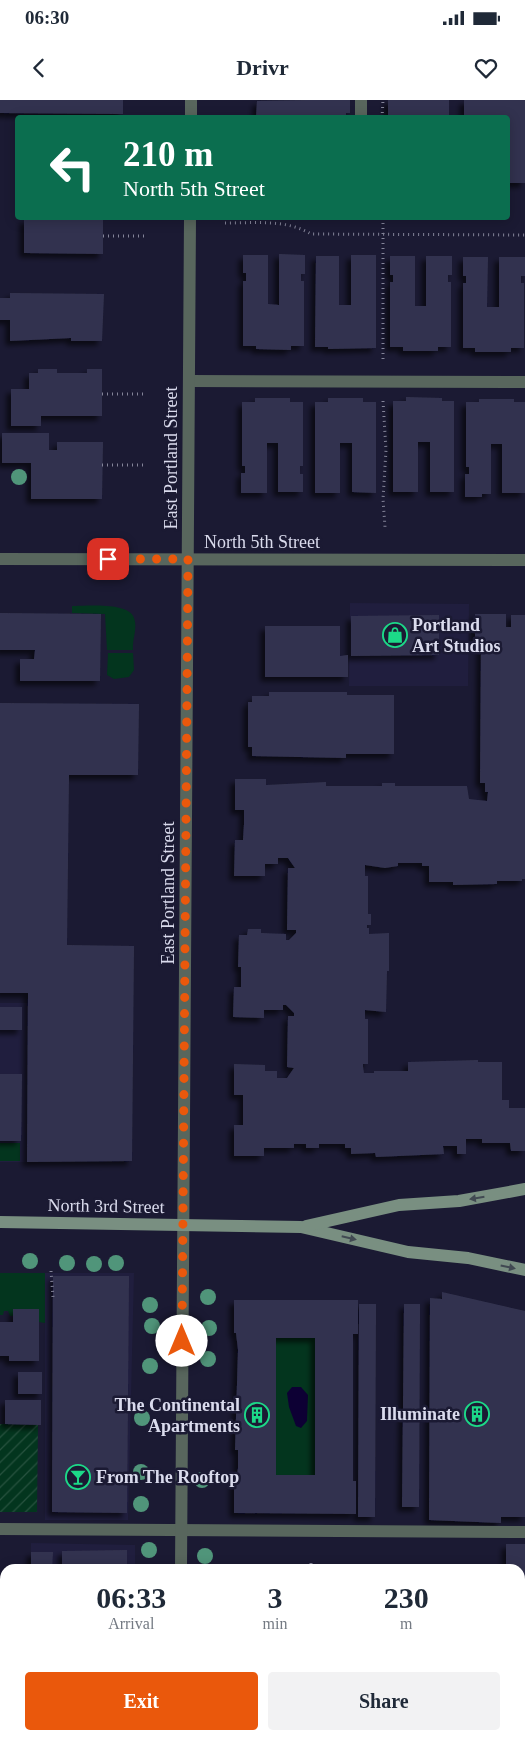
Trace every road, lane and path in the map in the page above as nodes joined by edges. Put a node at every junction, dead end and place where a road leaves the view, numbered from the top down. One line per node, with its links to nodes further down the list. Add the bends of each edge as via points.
1 (191, 100): 4 (street)
2 (361, 100): 5 (street)
3 (383, 100): 6 (path)
4 (191, 115)
5 (361, 115)
6 (382, 115)
7 (190, 220): 15 (street, East Portland Street)
8 (383, 220): 10 (path)
9 (225, 224): 10 (path, via 281,224 295,226 311,234)
10 (383, 234): 11 (path); 14 (path)
11 (525, 235)
12 (103, 236): 13 (path)
13 (146, 236)
14 (383, 369)
15 (189, 381): 16 (street); 24 (street, East Portland Street)
16 (525, 382)
17 (102, 394): 18 (path)
18 (145, 394)
19 (383, 396): 22 (path)
20 (102, 465): 21 (path)
21 (145, 465)
22 (385, 527)
23 (0, 559): 24 (street, North 5th Street)
24 (188, 559): 25 (street, North 5th Street); 28 (street, East Portland Street)
25 (525, 560)
26 (525, 1189): 29 (street, North 3rd Street, one-way to 29, via 459,1201 399,1205)
27 (0, 1222): 28 (street, North 3rd Street)
28 (183, 1225): 29 (street, North 3rd Street); 34 (street, East Portland Street)
29 (301, 1227): 30 (street, North 3rd Street, one-way to 30, via 408,1252 468,1258)
30 (525, 1270)
31 (51, 1271): 32 (path)
32 (53, 1297)
33 (0, 1529): 34 (street)
34 (181, 1529): 35 (street); 36 (street, East Portland Street)
35 (525, 1532)
36 (181, 1564)

